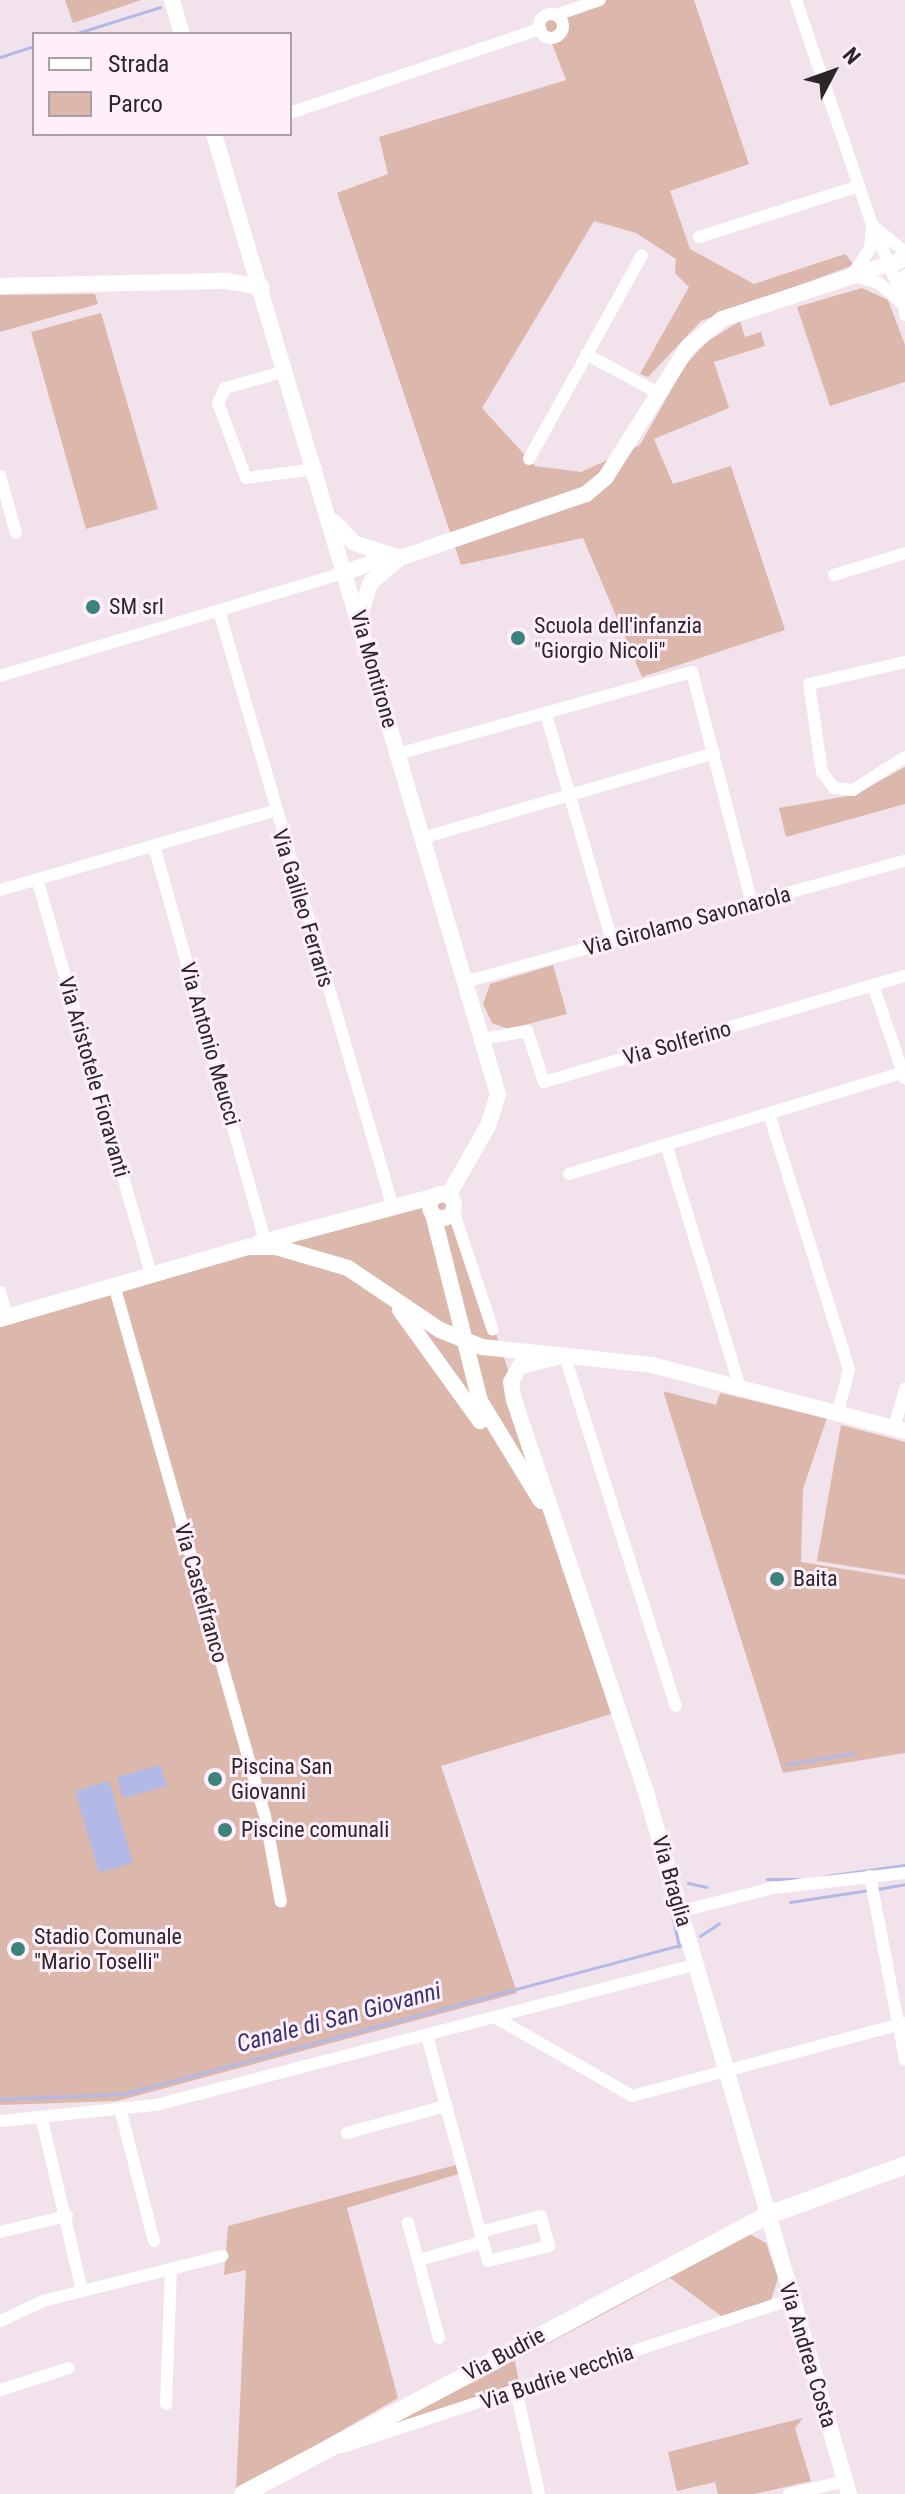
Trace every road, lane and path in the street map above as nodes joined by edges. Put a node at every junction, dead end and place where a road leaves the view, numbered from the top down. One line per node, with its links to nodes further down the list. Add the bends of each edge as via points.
1 (172, 0): 6 (street)
2 (600, 0): 4 (street)
3 (796, 0): 9 (street)
4 (556, 15): 5 (street, via 543,17); 5 (street, via 559,35)
5 (540, 29): 7 (street)
6 (181, 32)
7 (292, 112)
8 (219, 136): 15 (street, Via Montirone)
9 (859, 186): 10 (street); 11 (street)
10 (874, 235): 12 (street); 16 (street); 17 (street)
11 (699, 237)
12 (905, 252)
13 (642, 255): 23 (street)
14 (905, 259): 16 (street)
15 (254, 264): 19 (street); 21 (street, Via Montirone)
16 (884, 265): 17 (street); 22 (street)
17 (852, 275): 22 (street); 25 (street, via 722,319 688,347)
18 (905, 275): 22 (street)
19 (227, 281): 20 (street); 21 (street)
20 (0, 286)
21 (261, 287): 24 (street, Via Montirone)
22 (900, 301)
23 (586, 354): 25 (street); 26 (street)
24 (286, 371): 27 (street, Via Montirone); 27 (street, via 225,388 222,417 246,478)
25 (658, 393): 32 (street, via 606,477 586,494)
26 (529, 459)
27 (316, 469): 29 (street, Via Montirone)
28 (0, 476): 30 (street)
29 (331, 519): 32 (street, via 354,543); 33 (street, Via Montirone)
30 (16, 533)
31 (905, 553): 34 (street)
32 (393, 560): 33 (street); 36 (street, via 371,582)
33 (347, 572): 35 (street); 36 (street, Via Montirone)
34 (834, 575)
35 (219, 611): 38 (street); 44 (street, Via Galileo Ferraris)
36 (359, 617): 41 (street, Via Montirone)
37 (905, 662): 42 (street, via 809,684 822,772 834,788 853,790)
38 (0, 676)
39 (546, 714): 40 (street, via 692,672); 41 (street); 43 (street)
40 (714, 753): 43 (street); 50 (street)
41 (398, 754): 45 (street, Via Montirone)
42 (905, 757)
43 (568, 797): 45 (street); 51 (street)
44 (274, 811): 46 (street); 60 (street, Via Galileo Ferraris)
45 (422, 838): 53 (street, Via Montirone)
46 (154, 846): 48 (street); 62 (street, Via Antonio Meucci)
47 (905, 861): 50 (street, Via Girolamo Savonarola)
48 (37, 879): 49 (street); 64 (street, Via Aristotele Fioravanti)
49 (0, 890)
50 (752, 904): 51 (street, Via Girolamo Savonarola)
51 (612, 941): 53 (street, Via Girolamo Savonarola)
52 (905, 976): 54 (street, Via Solferino)
53 (468, 981): 55 (street, Via Montirone)
54 (873, 985): 55 (street, Via Solferino, via 544,1082 527,1031); 56 (street)
55 (483, 1039): 61 (street, Via Montirone, via 498,1094)
56 (904, 1075): 57 (street)
57 (769, 1114): 58 (street); 74 (street, via 849,1370)
58 (666, 1144): 59 (street); 72 (street)
59 (569, 1174)
60 (392, 1204): 61 (street); 62 (street)
61 (444, 1206): 69 (street); 70 (street, Via Montirone, via 446,1280)
62 (265, 1241): 63 (street)
63 (248, 1247): 64 (street); 65 (street, via 299,1250)
64 (151, 1274): 66 (street)
65 (372, 1282): 70 (street); 76 (street, via 456,1384)
66 (114, 1285): 68 (street); 80 (street, Via Castelfranco, via 265,1816)
67 (0, 1292): 68 (street)
68 (4, 1318)
69 (493, 1330)
70 (460, 1340): 71 (street); 76 (street, Via Braglia, via 487,1416)
71 (561, 1357): 72 (street, via 652,1365); 76 (street, Via Braglia, via 520,1366 511,1382); 77 (street)
72 (740, 1387): 74 (street)
73 (905, 1389): 75 (street)
74 (838, 1411): 75 (street)
75 (900, 1429)
76 (563, 1550): 81 (street, Via Braglia)
77 (676, 1706)
78 (905, 1873): 79 (street)
79 (872, 1885): 81 (street, via 773,1888); 85 (street)
80 (281, 1902)
81 (682, 1911): 82 (street, Via Braglia)
82 (694, 1965): 83 (street); 89 (street, Via Braglia)
83 (535, 2006): 84 (street); 87 (street, via 524,2019)
84 (491, 2017): 86 (street); 87 (street)
85 (901, 2024): 88 (street); 89 (street)
86 (427, 2036): 90 (street); 91 (street)
87 (535, 2037): 89 (street, via 632,2096)
88 (905, 2060)
89 (722, 2068): 97 (street, Via Braglia)
90 (446, 2106): 94 (street); 100 (street)
91 (121, 2112): 92 (street); 101 (street)
92 (42, 2120): 93 (street); 96 (street)
93 (0, 2121)
94 (347, 2133)
95 (905, 2165): 97 (main road, Via Budrie)
96 (67, 2216): 99 (street); 105 (street)
97 (766, 2216): 106 (street, Via Andrea Costa); 113 (main road, Via Budrie)
98 (408, 2223): 103 (street)
99 (0, 2232)
100 (482, 2237): 100 (street, via 488,2261 549,2246 541,2216); 103 (street)
101 (154, 2241)
102 (222, 2256): 104 (street)
103 (419, 2260): 108 (street)
104 (171, 2269): 105 (street); 112 (street)
105 (82, 2290): 107 (street)
106 (791, 2299): 111 (street, Via Budrie vecchia); 114 (street, Via Andrea Costa)
107 (0, 2321)
108 (439, 2338)
109 (69, 2368): 110 (street)
110 (0, 2390)
111 (516, 2390): 113 (street, Via Budrie vecchia, via 372,2441); 116 (street)
112 (166, 2404)
113 (323, 2451): 115 (main road, Via Budrie)
114 (848, 2488): 117 (street)
115 (243, 2494)
116 (539, 2494)
117 (789, 2494)

